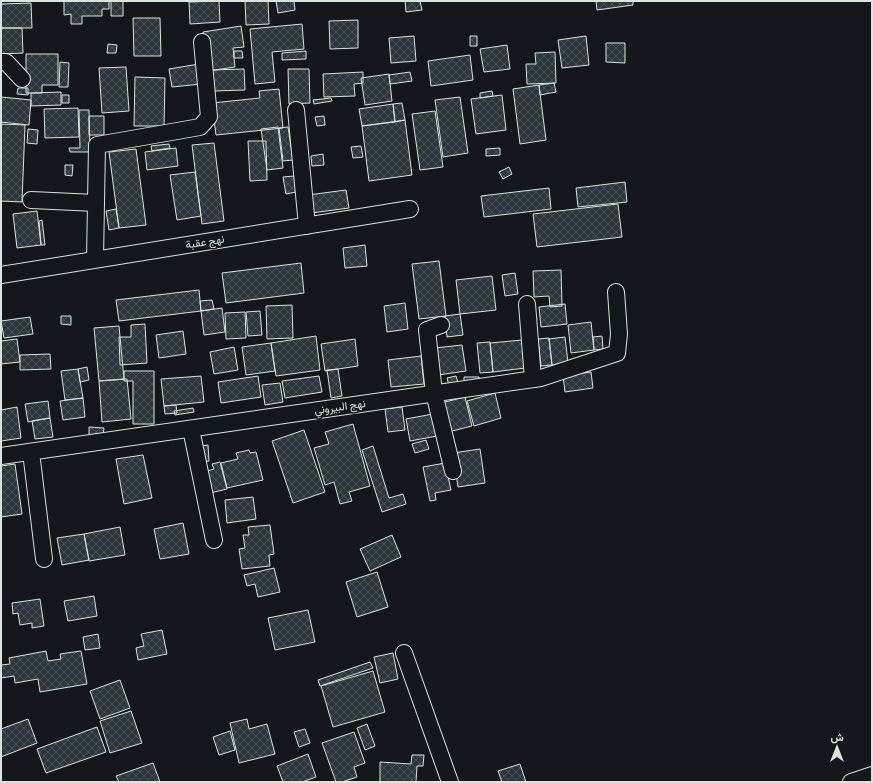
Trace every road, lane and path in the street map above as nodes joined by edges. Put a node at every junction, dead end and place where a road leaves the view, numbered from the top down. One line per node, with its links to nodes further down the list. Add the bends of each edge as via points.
1 (202, 42): 6 (street, via 209,117 200,127 97,145)
2 (1, 62): 3 (street, via 6,62)
3 (22, 79)
4 (296, 110): 8 (street)
5 (31, 200): 6 (street)
6 (96, 203): 9 (street)
7 (410, 209): 8 (street, نهج عقبة)
8 (307, 226): 9 (street, نهج عقبة)
9 (95, 260): 10 (street, نهج عقبة)
10 (1, 275)
11 (616, 292): 14 (street, نهج البيروني, via 619,334 617,353)
12 (527, 304): 14 (street)
13 (441, 324): 15 (street, via 427,330)
14 (533, 379): 15 (street, نهج البيروني)
15 (434, 393): 16 (street, نهج البيروني); 19 (street)
16 (191, 428): 17 (street, نهج البيروني); 20 (street)
17 (31, 452): 18 (street, نهج البيروني); 21 (street)
18 (1, 456)
19 (453, 471)
20 (214, 540)
21 (44, 559)
22 (404, 653): 24 (street)
23 (872, 775): 25 (street)
24 (450, 782)
25 (851, 782)

